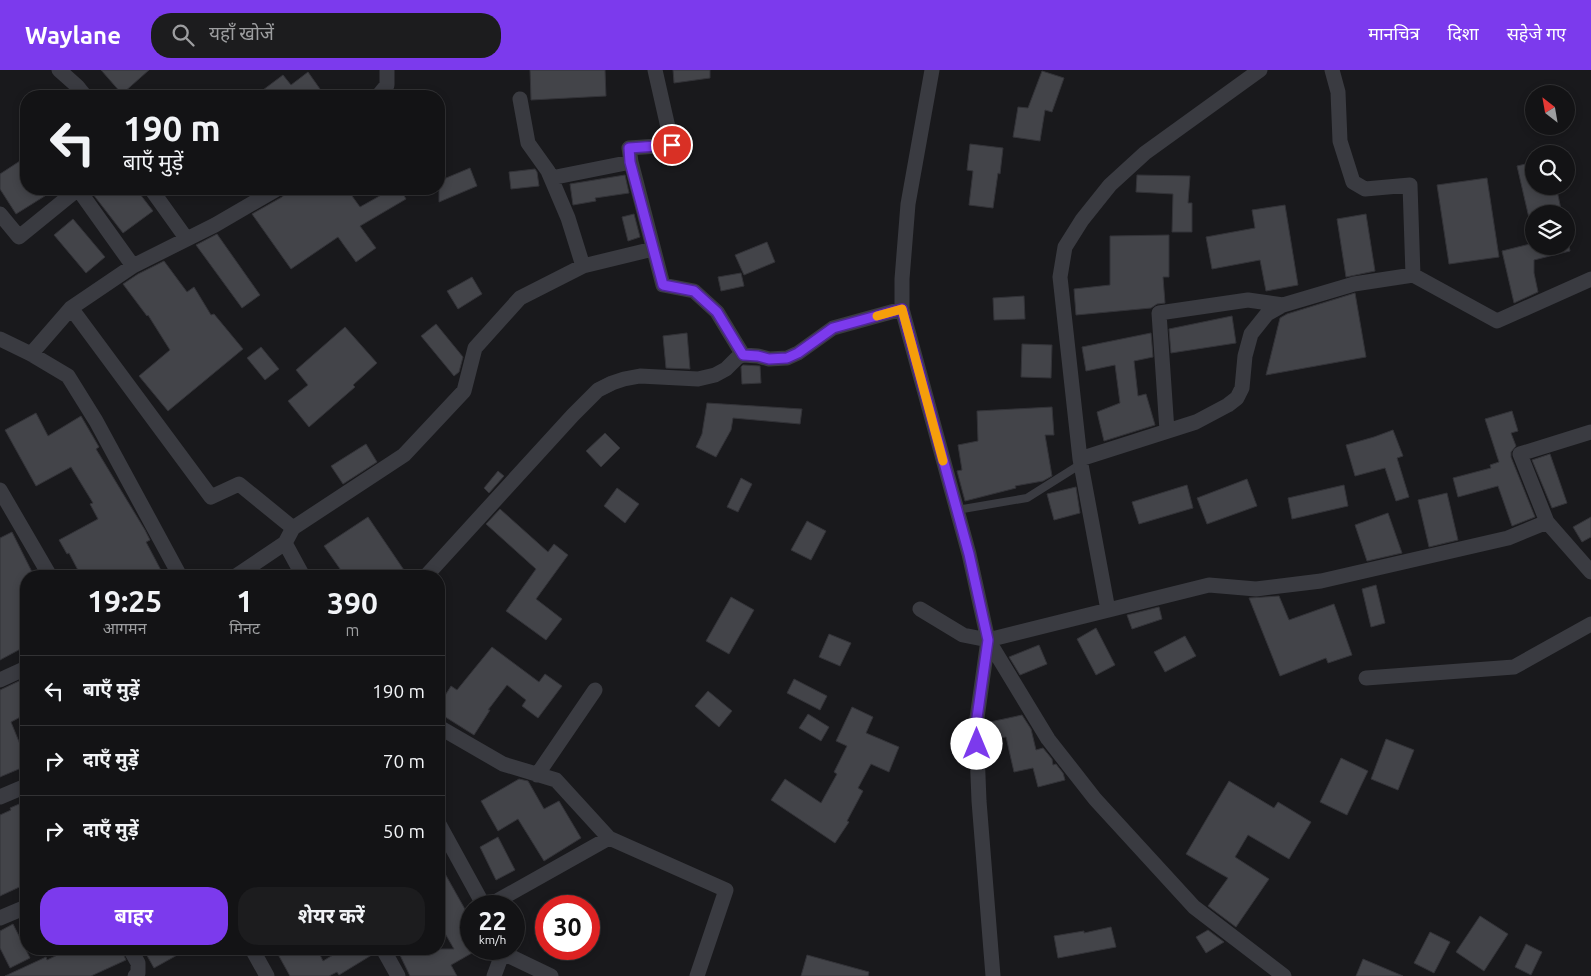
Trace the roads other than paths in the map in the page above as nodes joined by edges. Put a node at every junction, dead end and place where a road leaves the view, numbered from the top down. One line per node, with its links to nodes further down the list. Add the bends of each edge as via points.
1 (59, 70): 7 (street)
2 (387, 70): 8 (street, via 388,85)
3 (654, 70): 10 (street, via 672,145 629,148)
4 (932, 70): 25 (street, via 908,204)
5 (1260, 70): 31 (street, via 1145,153 1110,185 1065,247 1060,277)
6 (1332, 70): 21 (street, via 1338,92 1340,141 1353,182 1365,189 1410,186)
7 (80, 90)
8 (383, 90)
9 (520, 100): 11 (street, via 528,143)
10 (630, 162): 11 (street); 18 (street)
11 (551, 178): 20 (street)
12 (71, 195): 16 (street, via 19,237)
13 (82, 195): 19 (street)
14 (155, 195): 17 (street)
15 (268, 195): 17 (street)
16 (0, 214)
17 (186, 238): 19 (street)
18 (653, 249): 20 (street); 28 (street, via 663,285 694,291 717,312)
19 (132, 266): 24 (street)
20 (583, 266): 35 (street, via 520,298 474,348 464,391 404,455)
21 (1413, 275): 22 (street, via 1497,321); 23 (street, via 1354,284)
22 (1591, 279)
23 (1282, 305): 29 (street, via 1267,314 1251,334 1247,342 1242,388 1233,401 1196,422); 29 (street, via 1248,300 1159,314)
24 (71, 308): 27 (street); 35 (street, via 211,497 238,484)
25 (902, 309): 28 (street, via 833,328 787,358); 33 (street)
26 (0, 339): 27 (street)
27 (31, 354): 38 (street, via 68,376)
28 (743, 355): 41 (street, via 715,376 698,379 640,376 598,390)
29 (1167, 432): 31 (street)
30 (1589, 436): 34 (street, via 1520,454)
31 (1081, 461): 33 (lane, via 1027,498); 44 (street)
32 (0, 490): 37 (street)
33 (957, 510): 46 (street)
34 (1547, 522): 42 (street); 44 (street, via 1508,538 1321,581 1256,589 1209,585)
35 (293, 528): 36 (street)
36 (284, 543): 39 (street); 40 (street)
37 (47, 570)
38 (177, 570)
39 (245, 570)
40 (300, 570)
41 (431, 570)
42 (1591, 572)
43 (920, 609): 46 (street, via 964,635)
44 (1108, 610): 46 (street)
45 (1589, 629): 48 (street, via 1514,667)
46 (988, 640): 72 (street, via 976,725 978,801); 73 (street, via 1048,739 1095,799 1194,907)
47 (20, 671): 49 (street)
48 (1366, 678)
49 (0, 680)
50 (595, 690): 52 (street)
51 (445, 730): 52 (street, via 503,764)
52 (537, 774): 56 (street, via 556,780)
53 (20, 789): 54 (street)
54 (0, 797)
55 (445, 835): 57 (street)
56 (609, 838): 58 (street); 71 (street, via 726,890)
57 (478, 895)
58 (508, 895)
59 (20, 910): 60 (street)
60 (0, 918)
61 (133, 955): 66 (street, via 138,963)
62 (255, 955): 67 (street)
63 (386, 955): 68 (street)
64 (500, 960): 69 (street)
65 (521, 960): 70 (street)
66 (135, 976)
67 (267, 976)
68 (398, 976)
69 (494, 976)
70 (551, 976)
71 (697, 976)
72 (993, 976)
73 (1284, 976)

